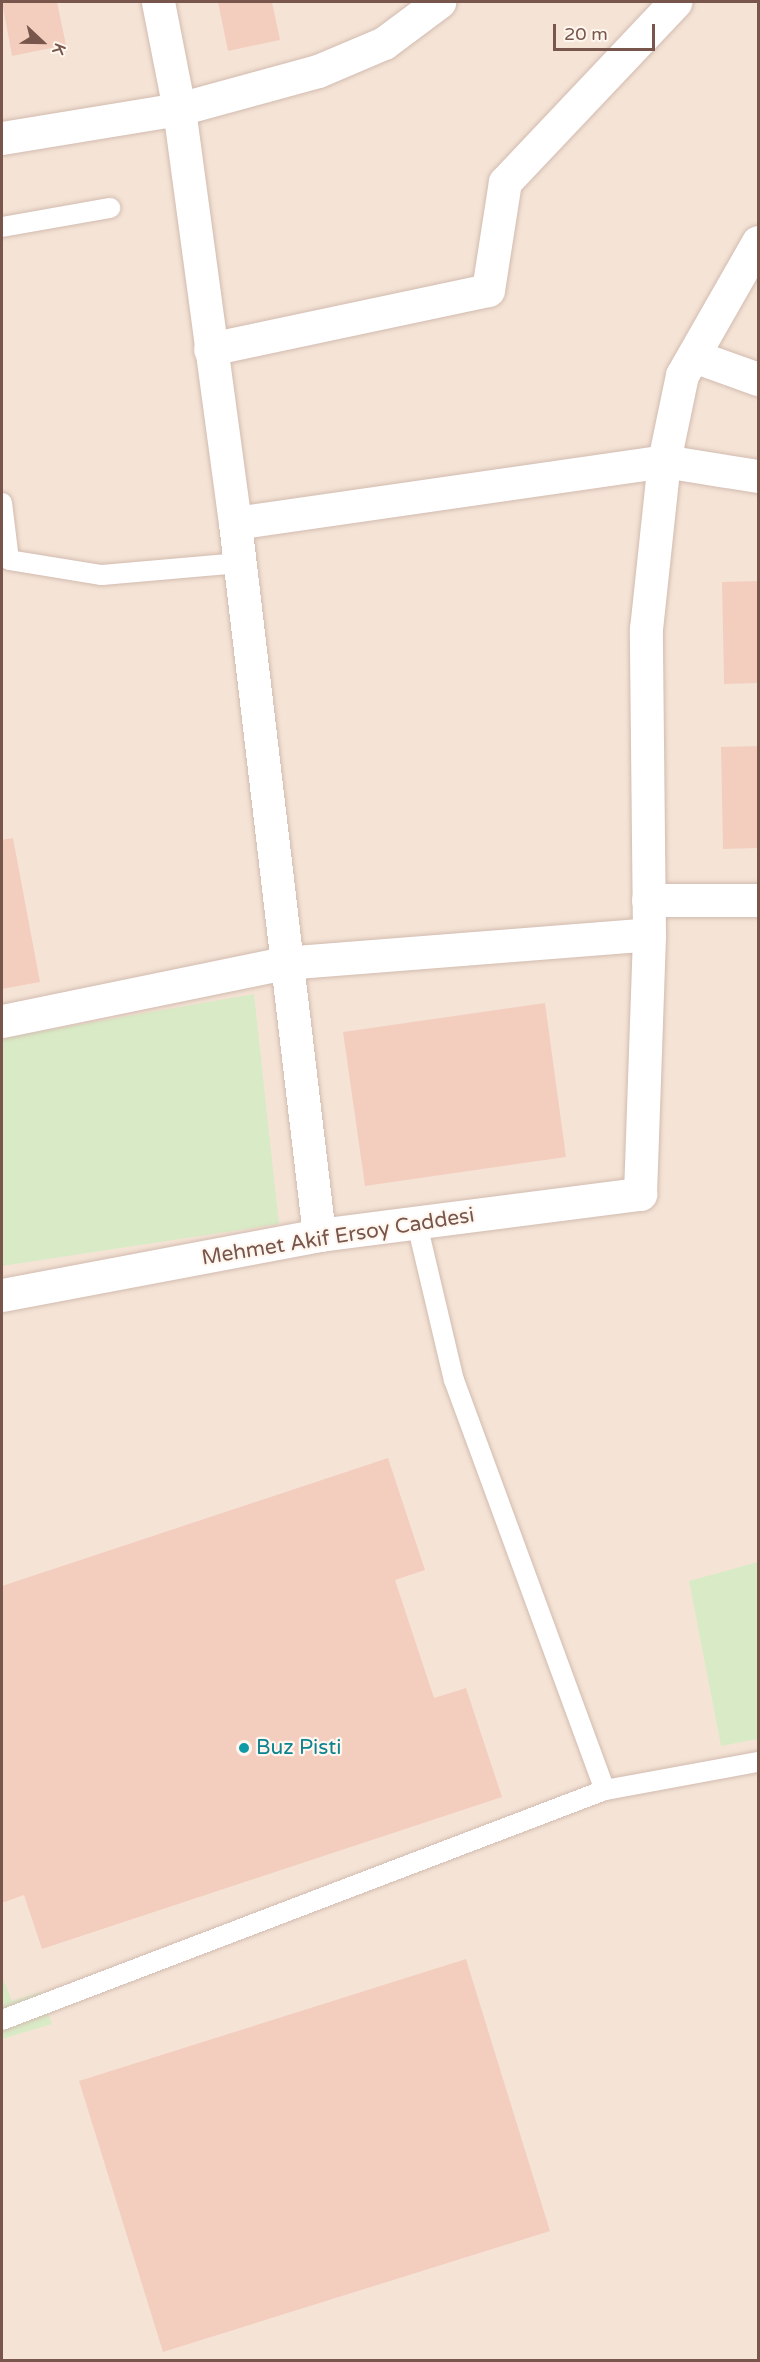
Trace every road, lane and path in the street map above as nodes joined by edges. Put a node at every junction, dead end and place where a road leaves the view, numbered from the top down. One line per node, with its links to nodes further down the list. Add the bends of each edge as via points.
1 (158, 2): 4 (street)
2 (439, 2): 4 (street, via 384,43 327,67)
3 (675, 2): 9 (street, via 505,182 488,290)
4 (179, 109): 5 (street); 9 (street)
5 (2, 138)
6 (110, 208): 7 (lane)
7 (2, 227)
8 (759, 242): 10 (street)
9 (210, 348): 15 (street)
10 (693, 356): 11 (street); 12 (street, via 682,375)
11 (759, 379)
12 (664, 461): 13 (street); 15 (street); 17 (street, via 646,629)
13 (759, 476)
14 (2, 503): 16 (lane, via 9,560 102,574)
15 (235, 523): 16 (street)
16 (239, 563): 20 (street)
17 (648, 900): 18 (street); 19 (street)
18 (759, 900)
19 (649, 934): 20 (street); 22 (street, Mehmet Akif Ersoy Caddesi, via 640,1194)
20 (284, 963): 21 (street); 23 (street)
21 (2, 1021)
22 (417, 1224): 23 (street, Mehmet Akif Ersoy Caddesi); 26 (lane, via 454,1380)
23 (319, 1235): 24 (street, Mehmet Akif Ersoy Caddesi)
24 (2, 1295)
25 (759, 1762): 26 (lane)
26 (605, 1790): 27 (lane)
27 (2, 2020)

